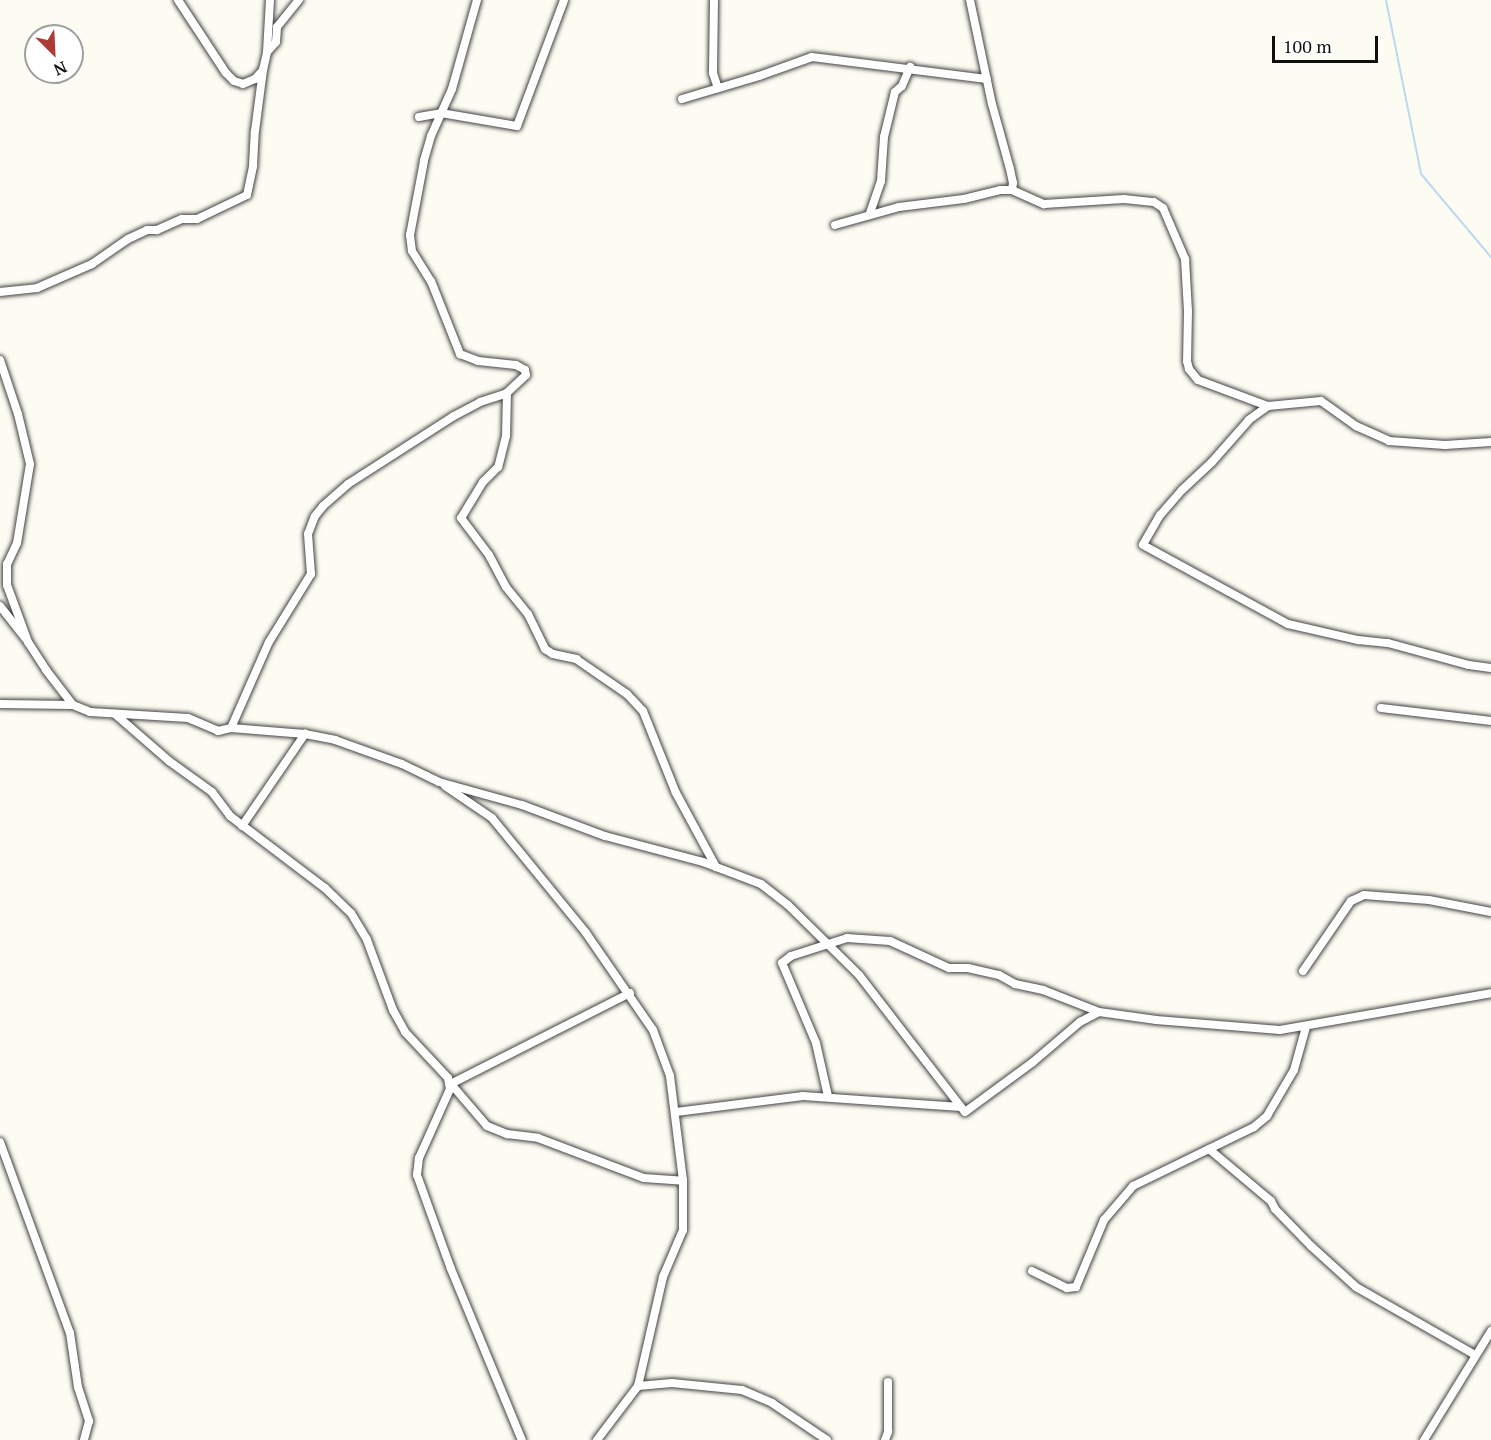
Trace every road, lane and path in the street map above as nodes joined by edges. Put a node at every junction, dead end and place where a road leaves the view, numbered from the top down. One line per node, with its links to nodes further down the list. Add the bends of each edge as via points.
1 (178, 0): 10 (street, via 234,81 251,82)
2 (270, 0): 8 (street)
3 (299, 0): 8 (street, via 277,27 276,42)
4 (477, 0): 14 (street)
5 (564, 0): 14 (street, via 517,126)
6 (714, 0): 12 (street, via 713,73)
7 (970, 0): 11 (street)
8 (267, 51): 10 (street)
9 (910, 67): 11 (street); 12 (street, via 808,57); 17 (street, via 895,92 884,137 881,181)
10 (263, 70): 19 (street, via 247,195 197,219 182,219 158,230 147,230 92,264 37,288)
11 (987, 79): 16 (street, via 1011,169)
12 (718, 88): 13 (street)
13 (682, 99)
14 (441, 113): 15 (street); 21 (street, via 417,189 410,236 412,251 431,281 460,354 478,361 516,365 525,371 525,378)
15 (419, 117)
16 (1012, 190): 17 (street); 22 (street, via 1044,204 1124,199 1159,204 1185,259 1187,366 1206,385)
17 (870, 213): 18 (street)
18 (835, 225)
19 (0, 292)
20 (0, 360): 25 (street, via 30,465 17,543 7,564 11,601)
21 (507, 393): 32 (street, via 454,416 348,484 323,506 308,534 311,574 280,621); 36 (street, via 506,436 500,462 465,508 462,521 528,614 545,649 576,658 627,694 643,711 676,793)
22 (1269, 406): 23 (street, via 1321,401 1363,430 1403,443); 26 (street, via 1249,420 1182,490 1160,515 1143,545 1288,624)
23 (1491, 442)
24 (0, 606): 25 (street)
25 (28, 642): 28 (street)
26 (1491, 668)
27 (0, 704): 28 (street)
28 (73, 705): 30 (street, via 90,712)
29 (1381, 708): 31 (street)
30 (115, 714): 32 (street, via 188,718 218,731); 35 (street, via 212,792)
31 (1491, 721)
32 (231, 728): 33 (street)
33 (305, 734): 34 (street, via 357,747); 35 (street)
34 (439, 782): 36 (street, via 522,805 617,840); 40 (street, via 502,828)
35 (242, 826): 44 (street, via 325,888 351,913 367,940 405,1032)
36 (716, 867): 38 (street, via 766,887)
37 (1491, 912): 39 (street, via 1429,900 1364,895 1351,901)
38 (828, 943): 42 (street, via 847,938 890,941 949,968 999,975); 45 (street, via 782,963 816,1043); 46 (street, via 859,975)
39 (1303, 971)
40 (630, 993): 44 (street); 47 (street, via 661,1046)
41 (1491, 993): 43 (street)
42 (1099, 1012): 43 (street, via 1232,1027); 46 (street, via 1080,1022 1034,1062 965,1112)
43 (1306, 1027): 49 (street, via 1294,1070 1267,1116 1254,1127)
44 (451, 1084): 50 (street, via 487,1126 507,1134 538,1138 644,1178); 57 (street, via 419,1158 417,1175)
45 (828, 1096): 46 (street); 47 (street, via 778,1098)
46 (961, 1107)
47 (676, 1112): 50 (street)
48 (0, 1142): 56 (street, via 69,1329 78,1387 89,1421)
49 (1209, 1149): 51 (street, via 1133,1186 1104,1220 1076,1287 1066,1288); 53 (street, via 1271,1201 1356,1287)
50 (683, 1181): 55 (street, via 683,1230 663,1277)
51 (1032, 1271)
52 (1491, 1331): 53 (street)
53 (1475, 1355): 61 (street)
54 (888, 1382): 60 (street)
55 (638, 1386): 58 (street); 59 (street, via 672,1383 742,1390 772,1403)
56 (84, 1440)
57 (522, 1440)
58 (597, 1440)
59 (827, 1440)
60 (885, 1440)
61 (1424, 1440)

